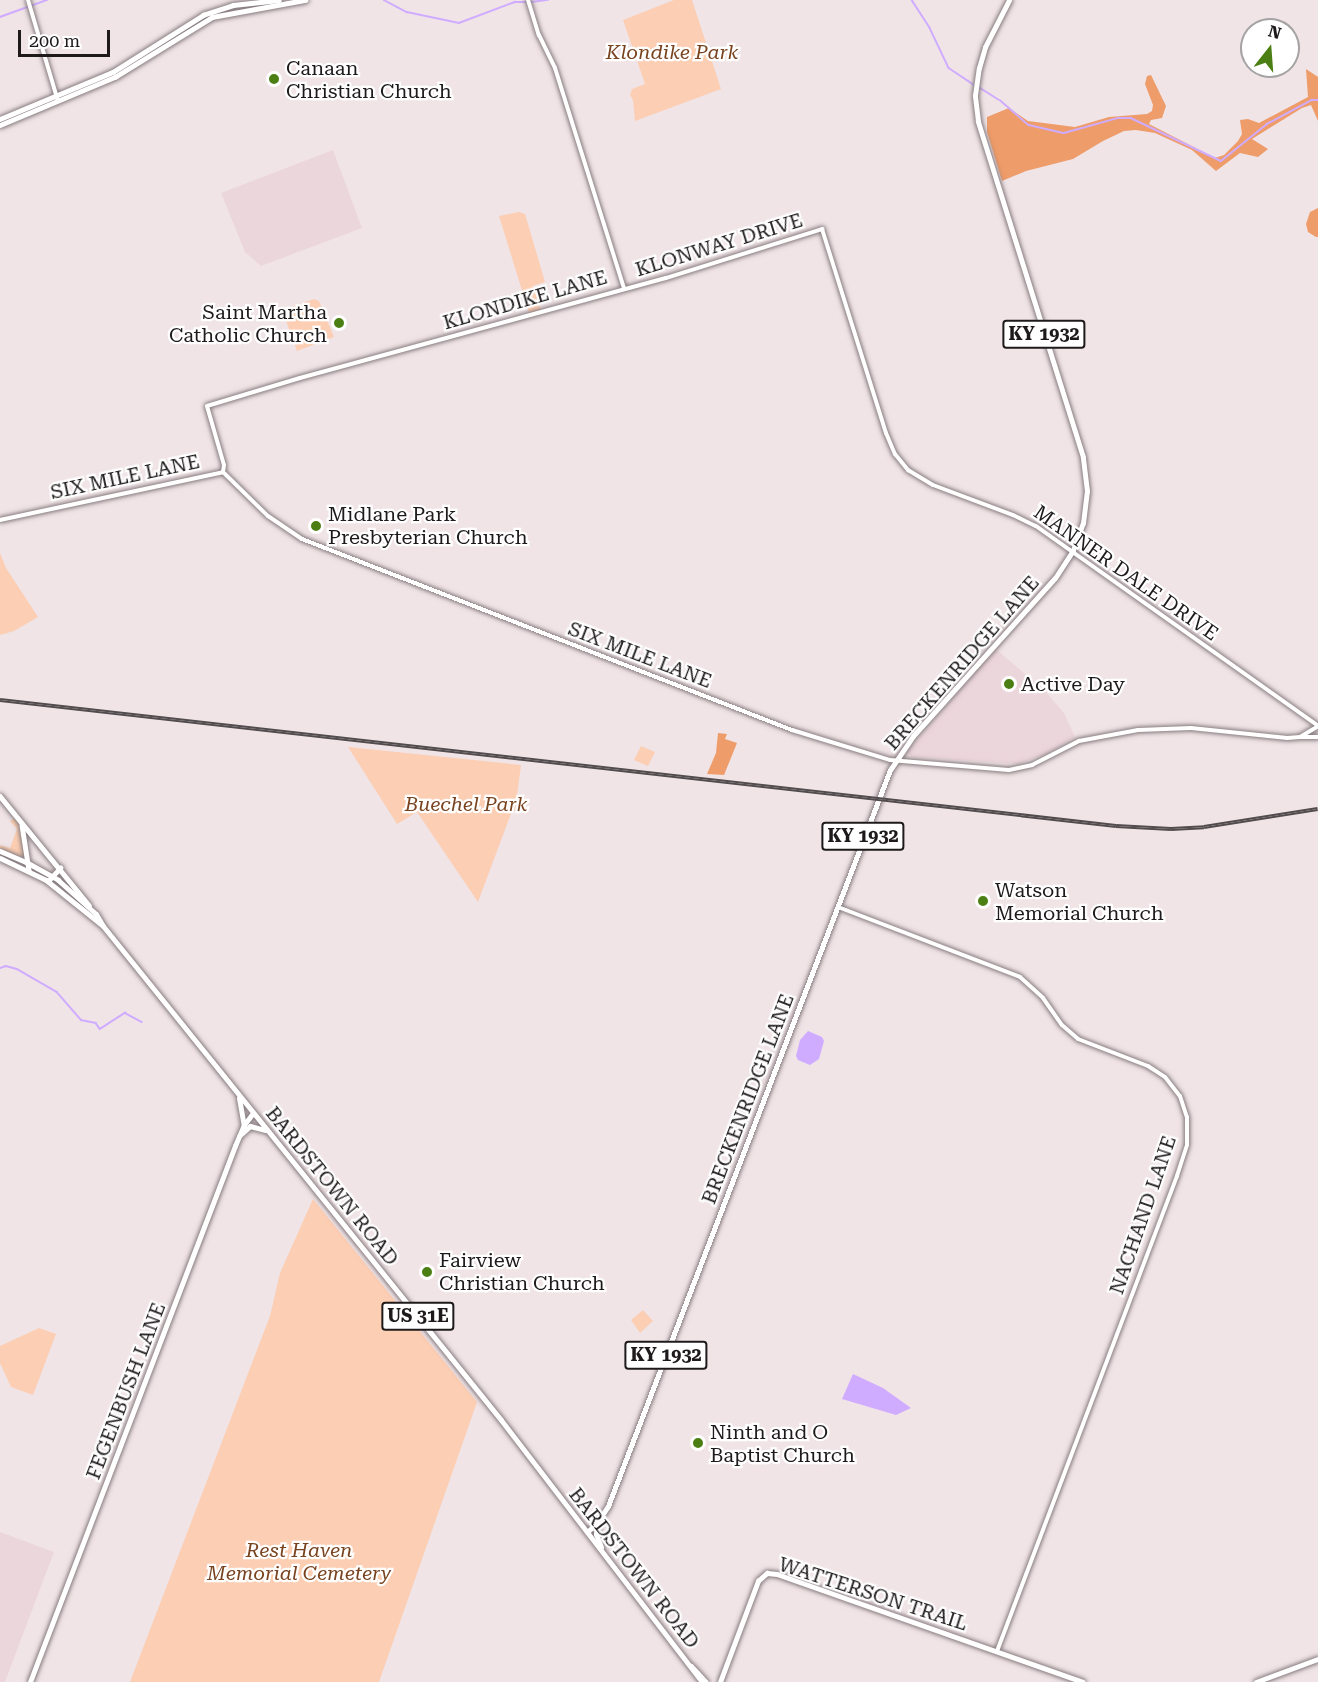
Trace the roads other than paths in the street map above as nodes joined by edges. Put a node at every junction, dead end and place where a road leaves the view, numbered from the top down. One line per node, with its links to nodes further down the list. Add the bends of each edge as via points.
1 (279, 0): 6 (main road, via 233,5 204,15 113,72)
2 (305, 0): 6 (main road, via 212,17 115,76)
3 (1010, 0): 13 (main road, BRECKENRIDGE LANE / KY 1932, via 985,46 976,77 978,121 1083,457 1086,502)
4 (528, 2): 10 (street, KLONDIKE LANE, via 555,68)
5 (29, 3): 6 (street)
6 (57, 99): 7 (main road); 8 (main road)
7 (0, 119)
8 (0, 125)
9 (822, 230): 10 (street, KLONWAY DRIVE); 13 (street, MANNER DALE DRIVE, via 886,433 901,463 922,480 1026,521)
10 (624, 288): 11 (street, KLONDIKE LANE, via 207,406)
11 (223, 472): 12 (street, SIX MILE LANE); 17 (street, SIX MILE LANE, via 268,516 302,539 792,730)
12 (0, 520)
13 (1072, 552): 14 (street, MANNER DALE DRIVE); 17 (main road, BRECKENRIDGE LANE / KY 1932, via 1050,584 913,736)
14 (1318, 726): 15 (street, SIX MILE LANE)
15 (1300, 737): 16 (street, SIX MILE LANE); 17 (street, SIX MILE LANE, via 1155,728 1079,741 1038,763 1015,770)
16 (1318, 737)
17 (896, 760): 27 (main road, BRECKENRIDGE LANE / KY 1932)
18 (0, 796): 19 (main road, BARDSTOWN ROAD)
19 (22, 822): 22 (main road); 23 (main road, BARDSTOWN ROAD)
20 (0, 851): 22 (main road, US 31E)
21 (0, 858): 24 (main road, US 31E)
22 (26, 862): 24 (main road); 25 (main road, US 31E)
23 (60, 868): 25 (main road); 26 (main road, BARDSTOWN ROAD)
24 (29, 870): 25 (main road, US 31E)
25 (49, 879): 26 (main road, US 31E); 28 (main road, BARDSTOWN ROAD / US 31E)
26 (88, 905): 28 (main road, BARDSTOWN ROAD / US 31E)
27 (837, 907): 34 (main road, BRECKENRIDGE LANE / KY 1932, via 623,1467); 37 (street, NACHAND LANE, via 1020,977 1078,1039 1148,1066 1165,1077 1180,1096 1187,1117 1187,1145 1177,1176)
28 (92, 914): 29 (main road, BARDSTOWN ROAD / US 31E)
29 (237, 1093): 30 (main road, BARDSTOWN ROAD / US 31E); 31 (main road)
30 (253, 1113): 31 (main road, FEGENBUSH LANE); 32 (main road, BARDSTOWN ROAD / US 31E)
31 (244, 1125): 33 (main road, FEGENBUSH LANE)
32 (267, 1131): 33 (main road, via 250,1126); 35 (main road, BARDSTOWN ROAD / US 31E, via 383,1271)
33 (239, 1136): 42 (main road, FEGENBUSH LANE)
34 (598, 1522): 35 (main road, BRECKENRIDGE LANE / KY 1932); 36 (main road, via 596,1533)
35 (587, 1532): 36 (main road, BARDSTOWN ROAD / US 31E)
36 (602, 1551): 39 (main road, BARDSTOWN ROAD / US 31E)
37 (997, 1651): 41 (main road, WATTERSON TRAIL, via 767,1573 758,1581); 45 (main road, WATTERSON TRAIL)
38 (1318, 1659): 46 (main road)
39 (691, 1666): 40 (main road, BARDSTOWN ROAD / US 31E); 43 (main road, BARDSTOWN ROAD / US 31E)
40 (698, 1672): 43 (main road, BARDSTOWN ROAD / US 31E); 44 (main road)
41 (721, 1680): 44 (main road)
42 (30, 1682)
43 (704, 1682)
44 (714, 1682)
45 (1083, 1682)
46 (1256, 1682)

